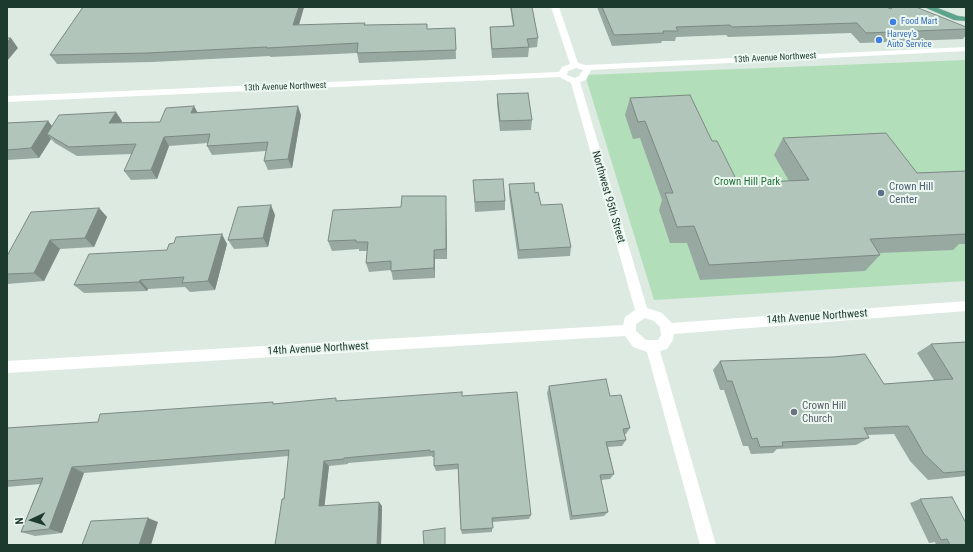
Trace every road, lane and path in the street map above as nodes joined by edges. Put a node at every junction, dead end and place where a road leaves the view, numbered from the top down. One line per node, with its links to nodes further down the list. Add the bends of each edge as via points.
1 (555, 7): 7 (street)
2 (928, 7): 3 (main road)
3 (957, 18): 4 (main road); 5 (main road)
4 (966, 19)
5 (966, 25)
6 (966, 49): 8 (street, 13th Avenue Northwest)
7 (574, 65): 8 (street); 9 (street, via 565,69)
8 (585, 68): 10 (street, via 587,72 584,77)
9 (563, 74): 10 (street, via 566,79); 11 (street, 13th Avenue Northwest)
10 (575, 81): 13 (street, Northwest 95th Street)
11 (7, 99)
12 (966, 306): 14 (street, 14th Avenue Northwest)
13 (642, 314): 14 (street, via 658,317); 15 (street, via 630,321)
14 (668, 329): 16 (street, via 666,341 662,345)
15 (630, 330): 16 (street, via 638,343); 17 (street, 14th Avenue Northwest)
16 (652, 347): 18 (street)
17 (7, 367)
18 (708, 545)

